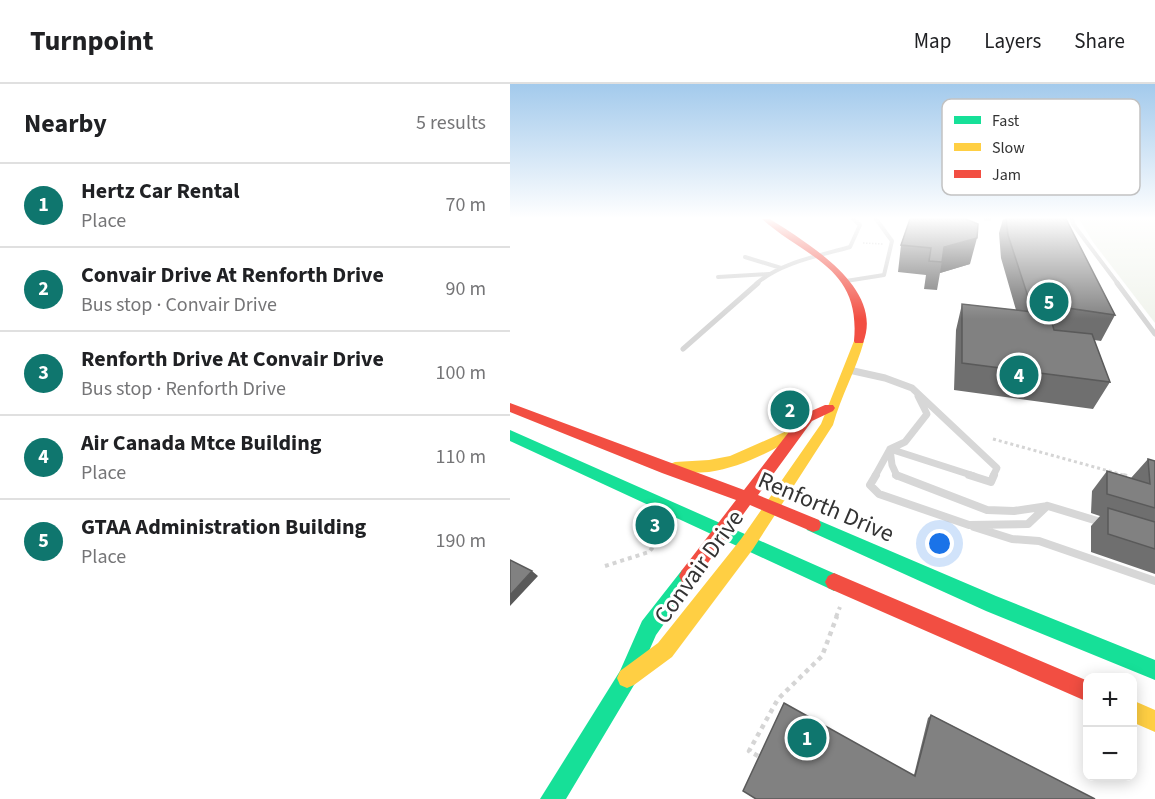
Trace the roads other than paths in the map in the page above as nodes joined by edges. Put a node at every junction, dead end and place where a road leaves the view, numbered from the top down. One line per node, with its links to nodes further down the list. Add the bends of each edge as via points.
1 (813, 252): 6 (main road, Convair Drive)
2 (834, 252): 6 (lane)
3 (889, 252): 10 (lane, via 884,275)
4 (1094, 252): 11 (lane)
5 (745, 257): 7 (lane)
6 (820, 257): 7 (lane); 10 (main road, Convair Drive)
7 (781, 268): 8 (lane)
8 (769, 274): 9 (lane); 12 (lane)
9 (718, 277)
10 (846, 281): 13 (main road, Convair Drive, via 863,315)
11 (1155, 334)
12 (683, 349)
13 (849, 370): 14 (lane, via 885,378 912,388); 16 (main road, Convair Drive)
14 (917, 394): 19 (lane, via 927,414 905,442); 19 (lane, via 997,468 991,482)
15 (510, 407): 20 (main road, Renforth Drive)
16 (829, 408): 17 (main road, Convair Drive, via 807,418); 22 (main road, Convair Drive, via 827,425)
17 (799, 430): 20 (main road, via 734,461); 21 (main road, Convair Drive)
18 (510, 435): 26 (main road)
19 (890, 449): 23 (lane, via 897,477 987,510); 24 (lane, via 870,486 879,494)
20 (667, 469): 21 (main road, Renforth Drive)
21 (747, 497): 22 (main road, Renforth Drive); 26 (main road, Convair Drive)
22 (771, 506): 27 (main road, Convair Drive); 29 (main road, Renforth Drive)
23 (1048, 506): 24 (lane, via 1028,524); 25 (lane)
24 (969, 525): 28 (lane, via 1012,539 1039,542)
25 (1113, 526)
26 (722, 530): 27 (main road); 30 (main road, Convair Drive, via 649,628)
27 (747, 544): 30 (main road, Convair Drive, via 665,650); 31 (main road)
28 (1155, 581)
29 (1155, 670)
30 (627, 678): 34 (main road, Convair Drive)
31 (1083, 690)
32 (1137, 713): 33 (main road)
33 (1155, 721)
34 (552, 799)

